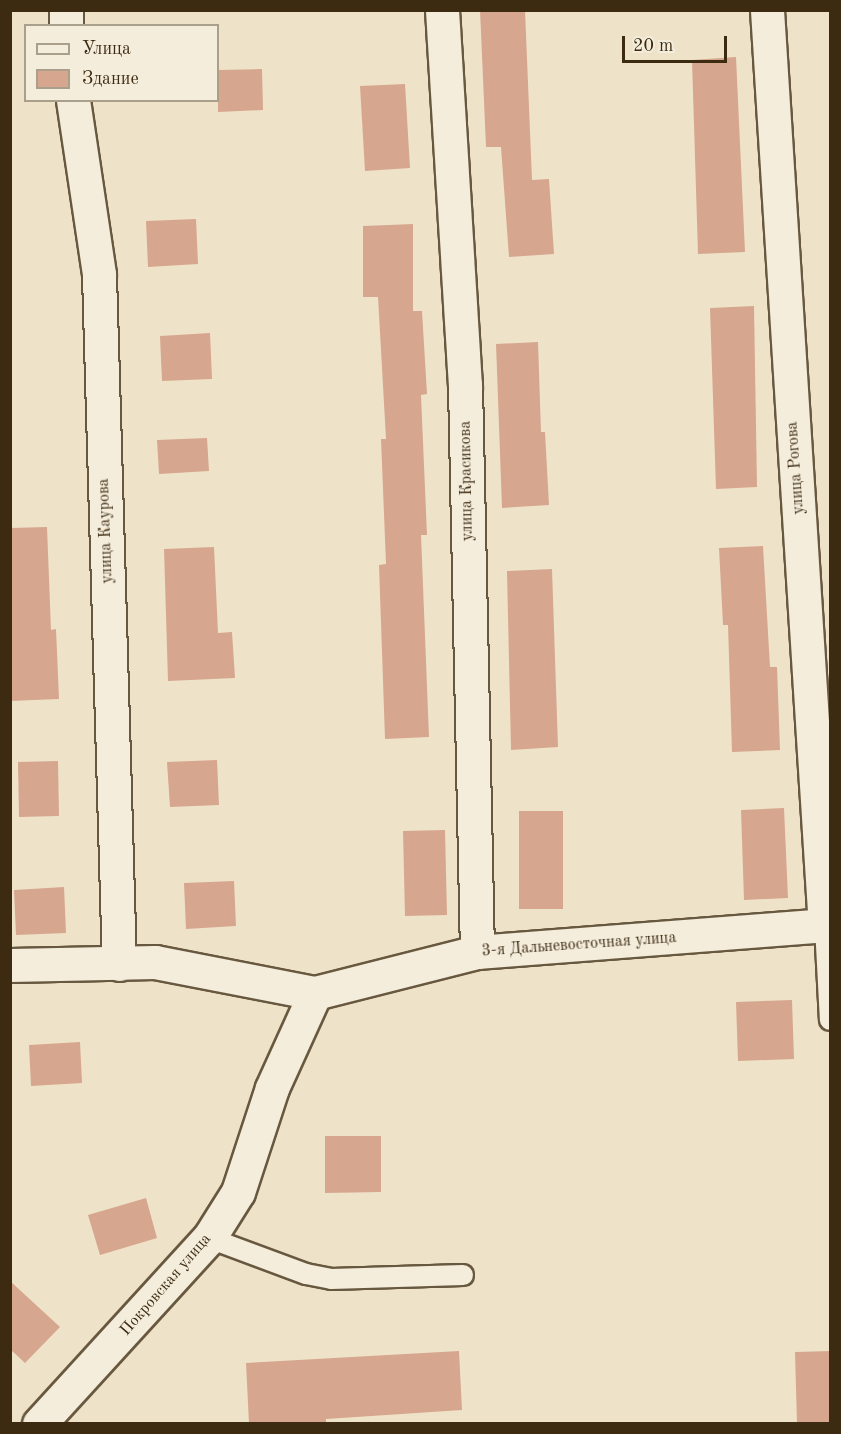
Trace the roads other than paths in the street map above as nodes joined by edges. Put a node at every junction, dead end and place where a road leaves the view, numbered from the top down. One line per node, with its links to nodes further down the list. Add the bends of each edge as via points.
1 (442, 10): 5 (street, улица Красикова, via 465,385)
2 (766, 10): 4 (street, улица Рогова)
3 (73, 102): 6 (street, улица Каурова, via 99,275)
4 (828, 926): 5 (street, 3-я Дальневосточная улица); 9 (lane)
5 (477, 952): 8 (street, 3-я Дальневосточная улица)
6 (119, 964): 7 (street, 3-я Дальневосточная улица); 8 (street, 3-я Дальневосточная улица, via 155,962)
7 (10, 966)
8 (315, 993): 10 (street, Покровская улица, via 272,1088 238,1192)
9 (831, 1020)
10 (209, 1238): 11 (lane, via 306,1274 331,1279); 12 (street, Покровская улица)
11 (463, 1275)
12 (39, 1424)

